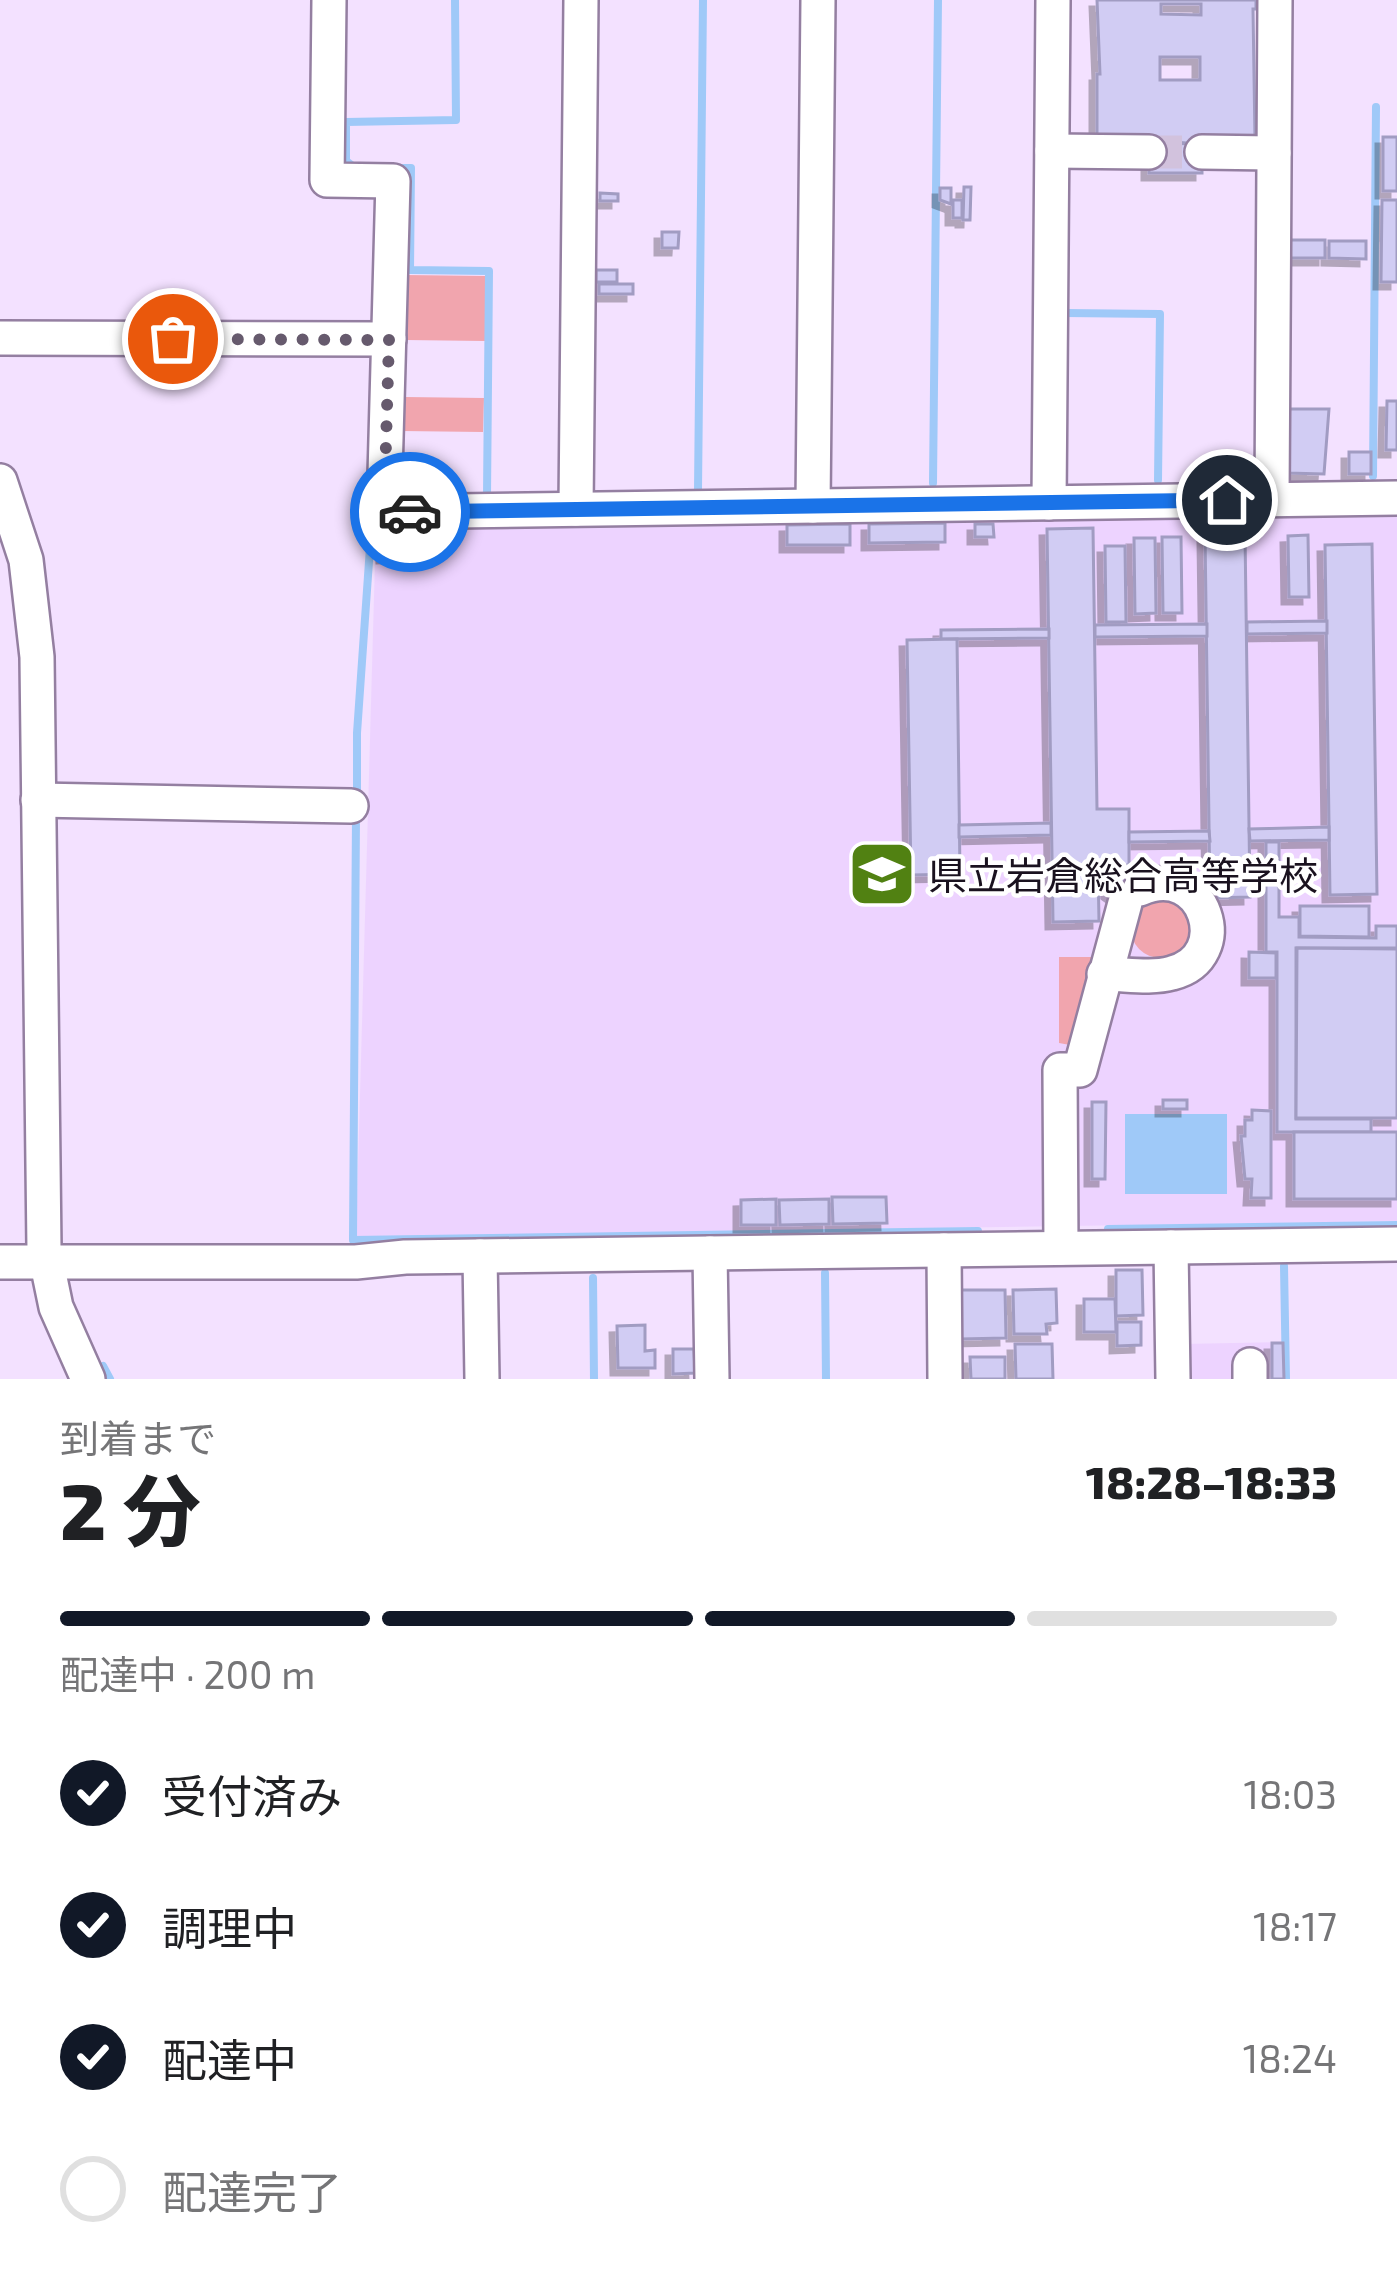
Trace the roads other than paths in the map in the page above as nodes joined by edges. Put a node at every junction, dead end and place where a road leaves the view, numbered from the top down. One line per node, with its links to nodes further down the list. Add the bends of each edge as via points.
1 (329, 0): 11 (street, via 327,180 393,181)
2 (581, 0): 17 (street)
3 (818, 0): 16 (street)
4 (1053, 0): 6 (street)
5 (1276, 0): 9 (street)
6 (1052, 152): 7 (street); 15 (street)
7 (1150, 152)
8 (1202, 152): 9 (street)
9 (1274, 153): 14 (street)
10 (0, 338): 11 (street)
11 (389, 340): 17 (street, via 384,512)
12 (0, 481): 18 (street, via 26,560 38,657)
13 (1397, 498): 14 (street)
14 (1272, 500): 15 (street)
15 (1049, 503): 16 (street)
16 (813, 506): 17 (street)
17 (576, 509)
18 (38, 800): 19 (street); 28 (street)
19 (351, 806)
20 (1104, 974): 20 (street, via 1132,896 1162,883 1197,899 1207,922 1196,959 1174,973); 23 (street, via 1080,1070 1060,1070)
21 (1397, 1244): 22 (street)
22 (1171, 1247): 23 (street); 33 (street)
23 (1061, 1248): 24 (street)
24 (944, 1250): 25 (street); 32 (street)
25 (710, 1253): 26 (street); 31 (street)
26 (480, 1256): 28 (street); 30 (street)
27 (0, 1262): 28 (street)
28 (47, 1262): 29 (street, via 56,1307)
29 (88, 1379)
30 (482, 1379)
31 (712, 1379)
32 (945, 1379)
33 (1173, 1379)

